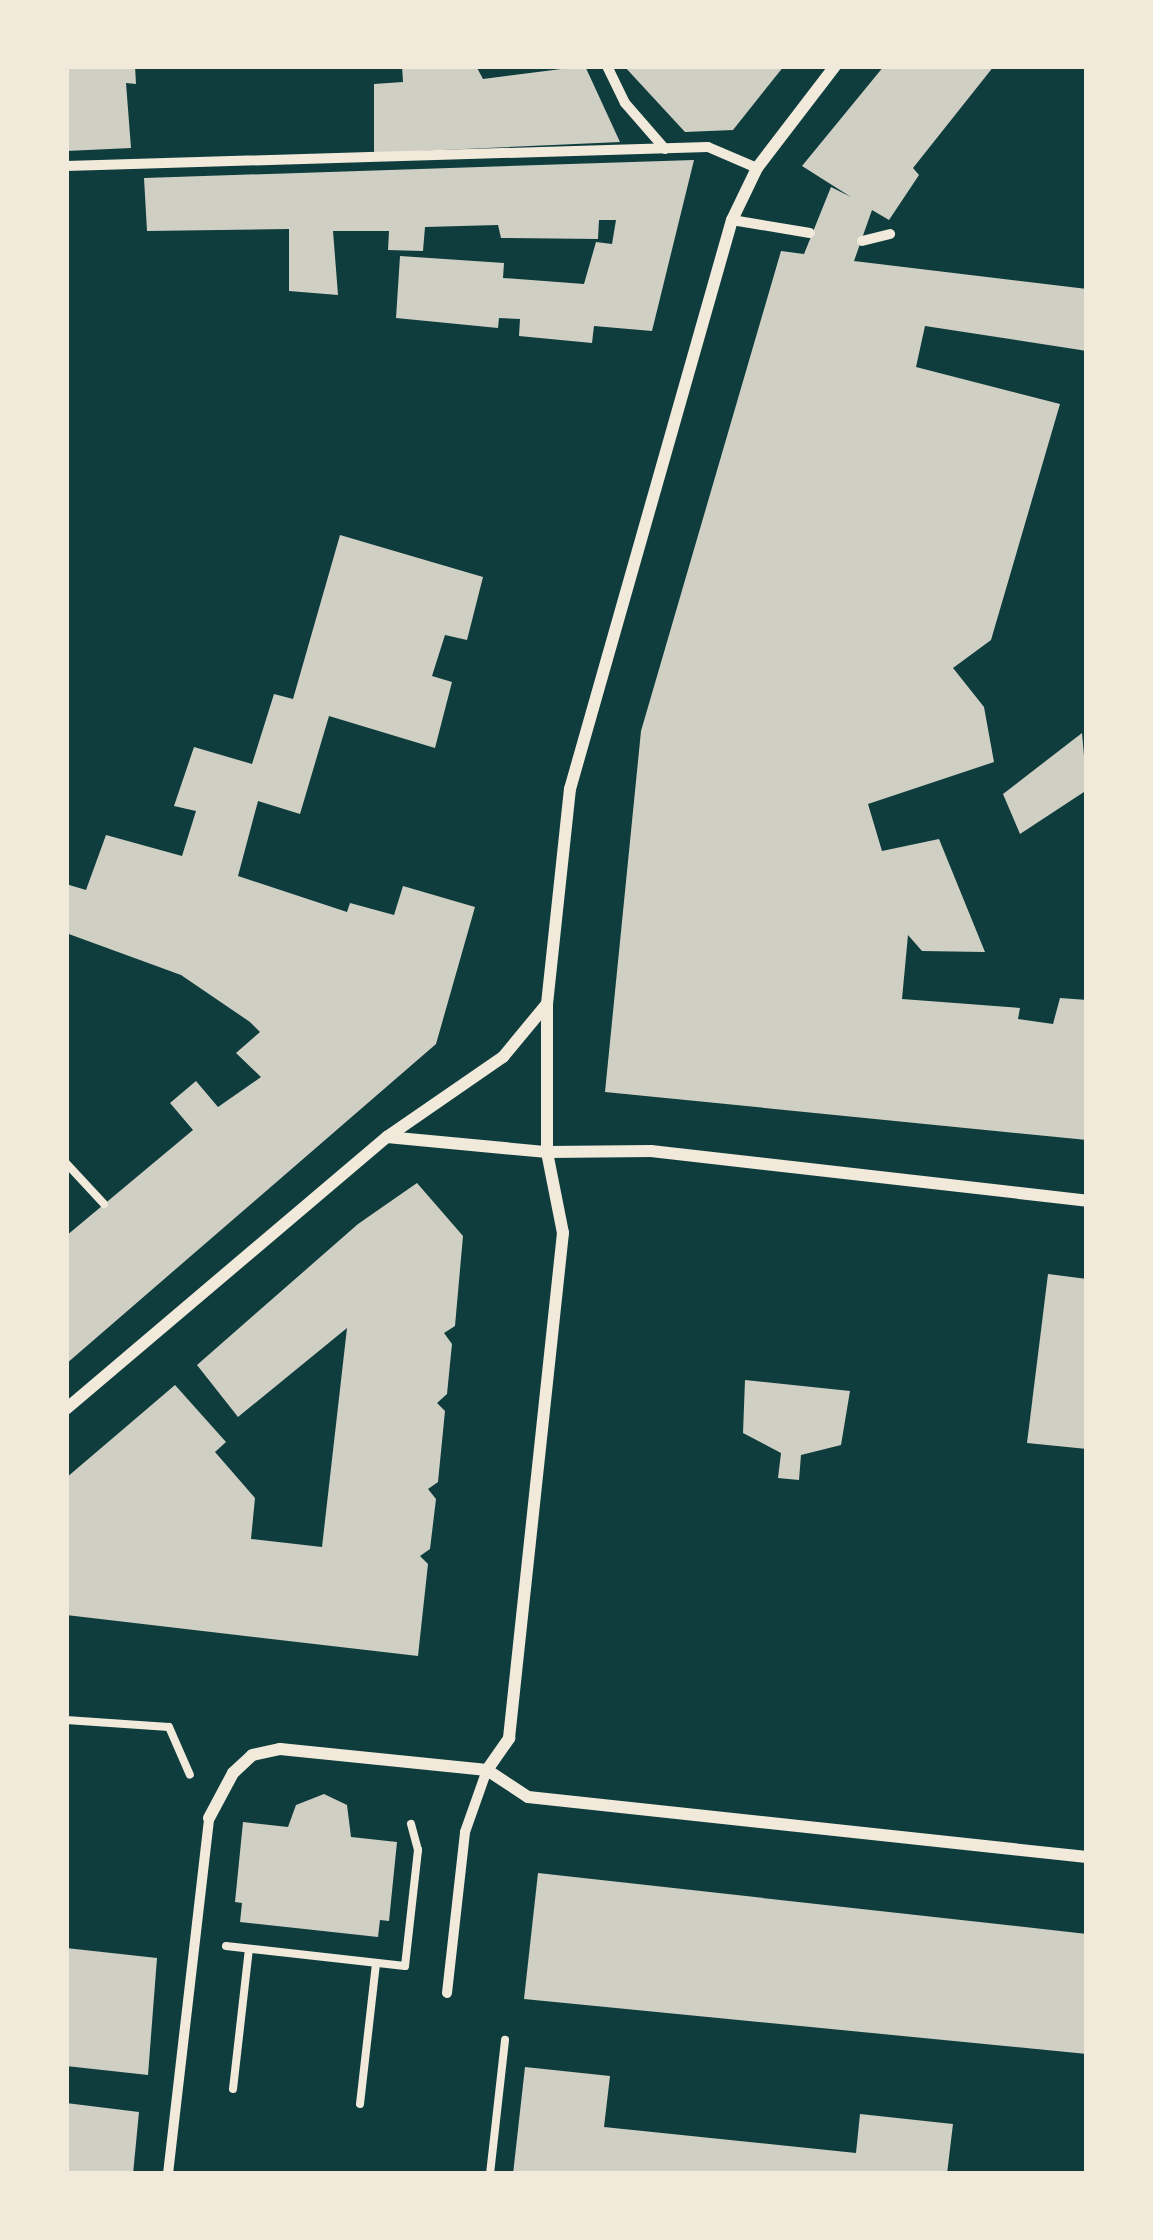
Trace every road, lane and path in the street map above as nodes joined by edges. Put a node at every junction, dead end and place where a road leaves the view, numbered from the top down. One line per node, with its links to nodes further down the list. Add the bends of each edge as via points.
1 (607, 66): 3 (street, via 626,104)
2 (835, 66): 5 (street)
3 (665, 149): 4 (street); 5 (street, via 708,147)
4 (66, 166)
5 (757, 168): 6 (street)
6 (732, 220): 7 (street); 10 (street, via 570,789)
7 (810, 233)
8 (890, 234): 9 (street)
9 (862, 241)
10 (547, 1004): 11 (street, via 502,1058 421,1106); 12 (street)
11 (387, 1137): 12 (street); 16 (street)
12 (547, 1152): 14 (street, via 651,1151); 18 (street, via 563,1232 509,1738)
13 (66, 1163): 15 (path)
14 (1087, 1201)
15 (104, 1204)
16 (66, 1409)
17 (66, 1720): 19 (path, via 169,1727)
18 (488, 1770): 19 (street, via 280,1749 252,1755 233,1773); 21 (street, via 528,1797); 25 (street, via 465,1832)
19 (209, 1818): 22 (street)
20 (412, 1824): 24 (path, via 418,1850 405,1966)
21 (1087, 1857)
22 (195, 1943): 23 (path); 29 (street)
23 (249, 1949): 24 (path); 27 (path)
24 (376, 1963): 28 (path)
25 (447, 1993)
26 (505, 2040): 30 (path)
27 (233, 2089)
28 (360, 2104)
29 (169, 2174)
30 (490, 2174)

